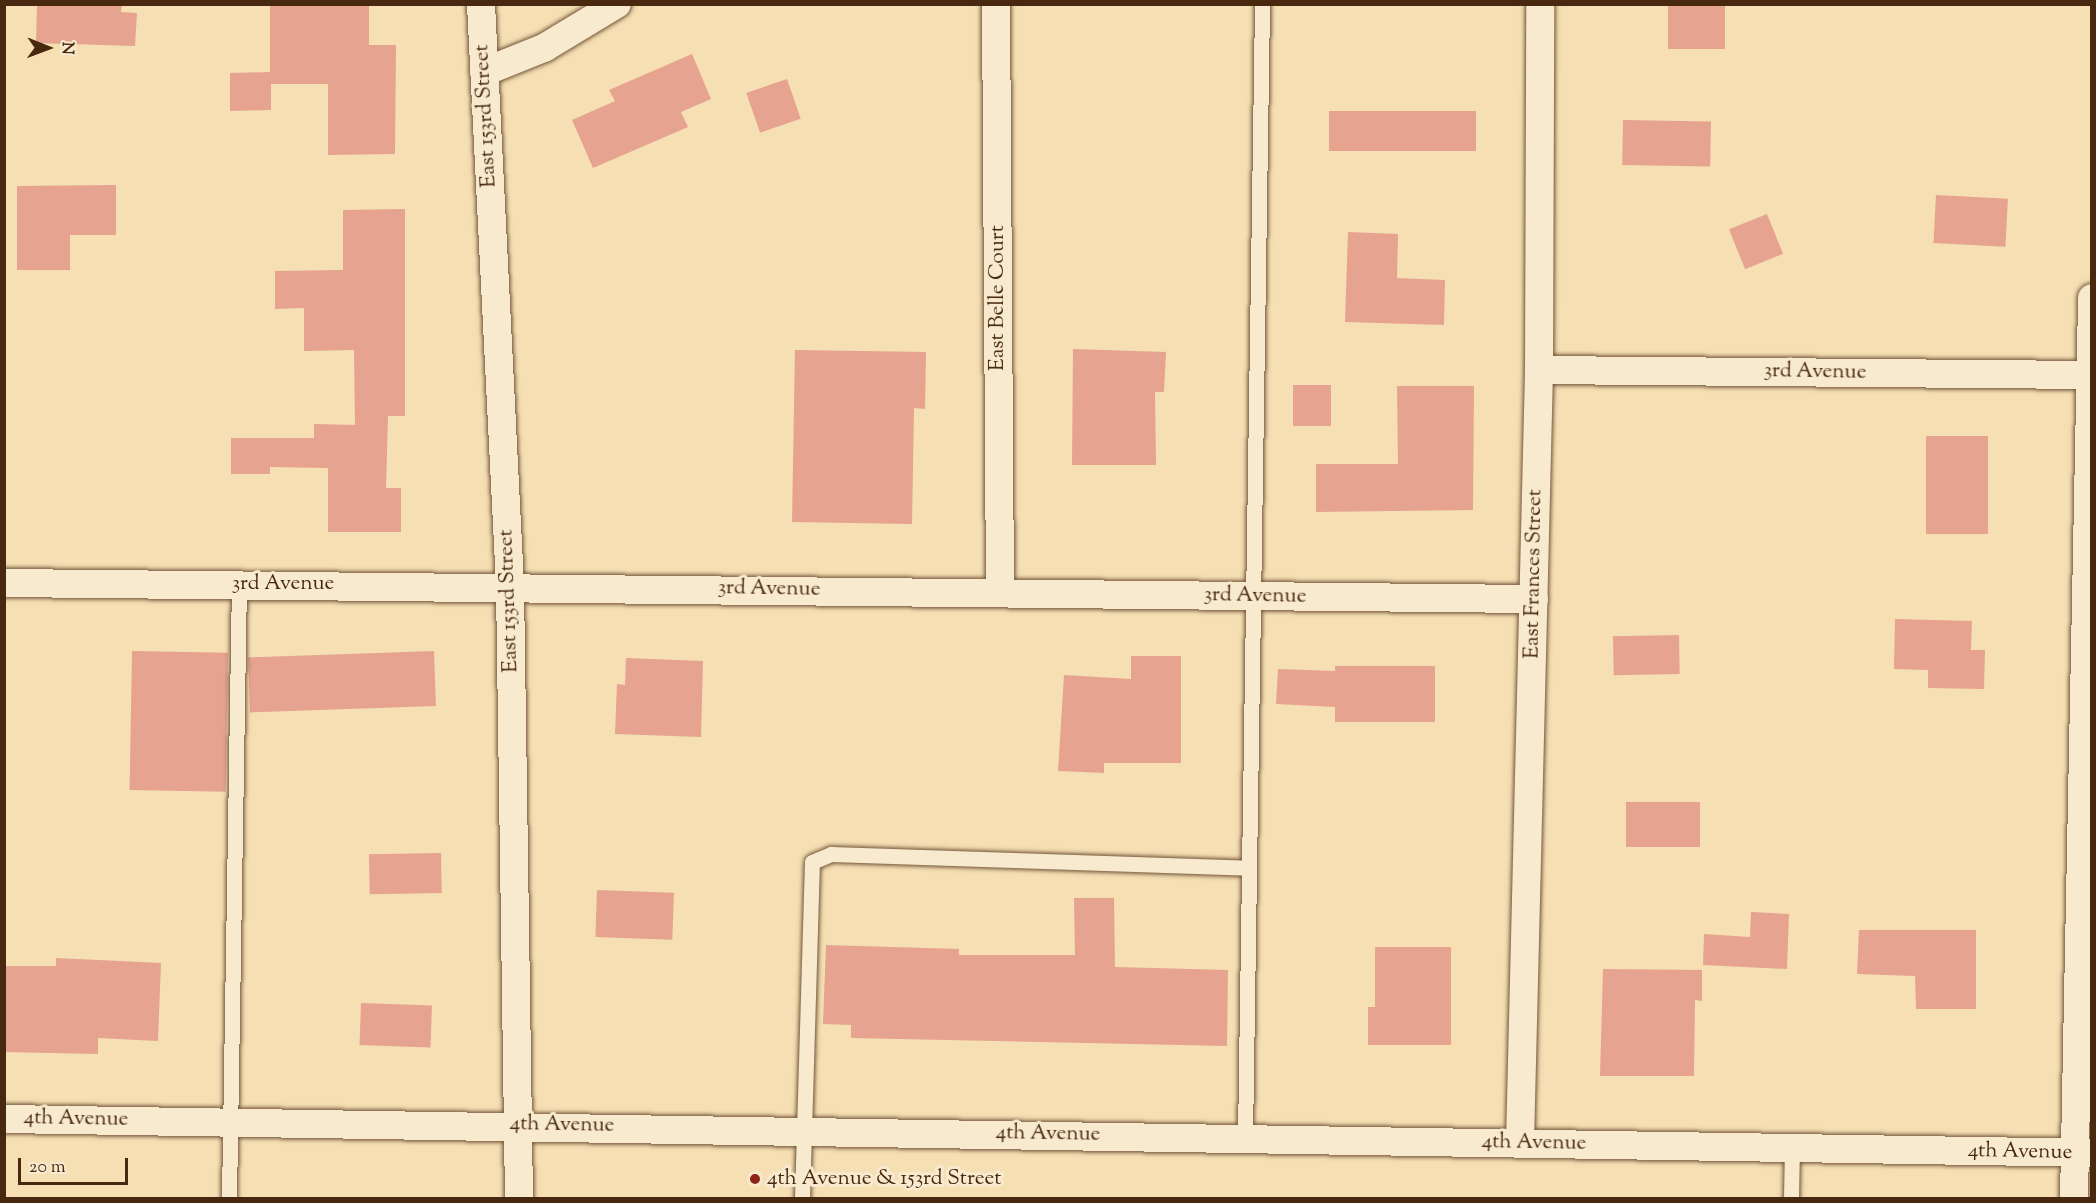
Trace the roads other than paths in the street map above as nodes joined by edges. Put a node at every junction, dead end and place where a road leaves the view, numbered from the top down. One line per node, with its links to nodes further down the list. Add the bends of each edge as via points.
1 (481, 4): 6 (street, East 153rd Street)
2 (617, 4): 6 (street, via 544,48)
3 (996, 4): 13 (street, East Belle Court)
4 (1262, 4): 14 (lane)
5 (1540, 4): 8 (street, East Frances Street)
6 (484, 72): 12 (street, East 153rd Street)
7 (2091, 298): 9 (street)
8 (1539, 370): 9 (street, 3rd Avenue); 15 (street, East Frances Street)
9 (2091, 375): 24 (street)
10 (4, 583): 11 (street, 3rd Avenue)
11 (239, 584): 12 (street, 3rd Avenue); 18 (lane)
12 (510, 585): 13 (street, 3rd Avenue); 19 (street, East 153rd Street)
13 (1000, 592): 14 (street, 3rd Avenue)
14 (1253, 596): 15 (street, 3rd Avenue); 16 (lane)
15 (1534, 600): 22 (street, East Frances Street)
16 (1249, 868): 20 (lane, via 831,854 812,862); 21 (lane)
17 (4, 1119): 18 (street, 4th Avenue)
18 (231, 1121): 19 (street, 4th Avenue); 25 (lane)
19 (521, 1124): 20 (street, 4th Avenue); 26 (street, East 153rd Street)
20 (803, 1130): 21 (street, 4th Avenue); 27 (lane)
21 (1245, 1138): 22 (street, 4th Avenue)
22 (1520, 1143): 23 (street, 4th Avenue)
23 (1792, 1148): 24 (street, 4th Avenue); 28 (lane)
24 (2083, 1153): 29 (street)
25 (229, 1198)
26 (519, 1198)
27 (802, 1198)
28 (1791, 1198)
29 (2074, 1198)

